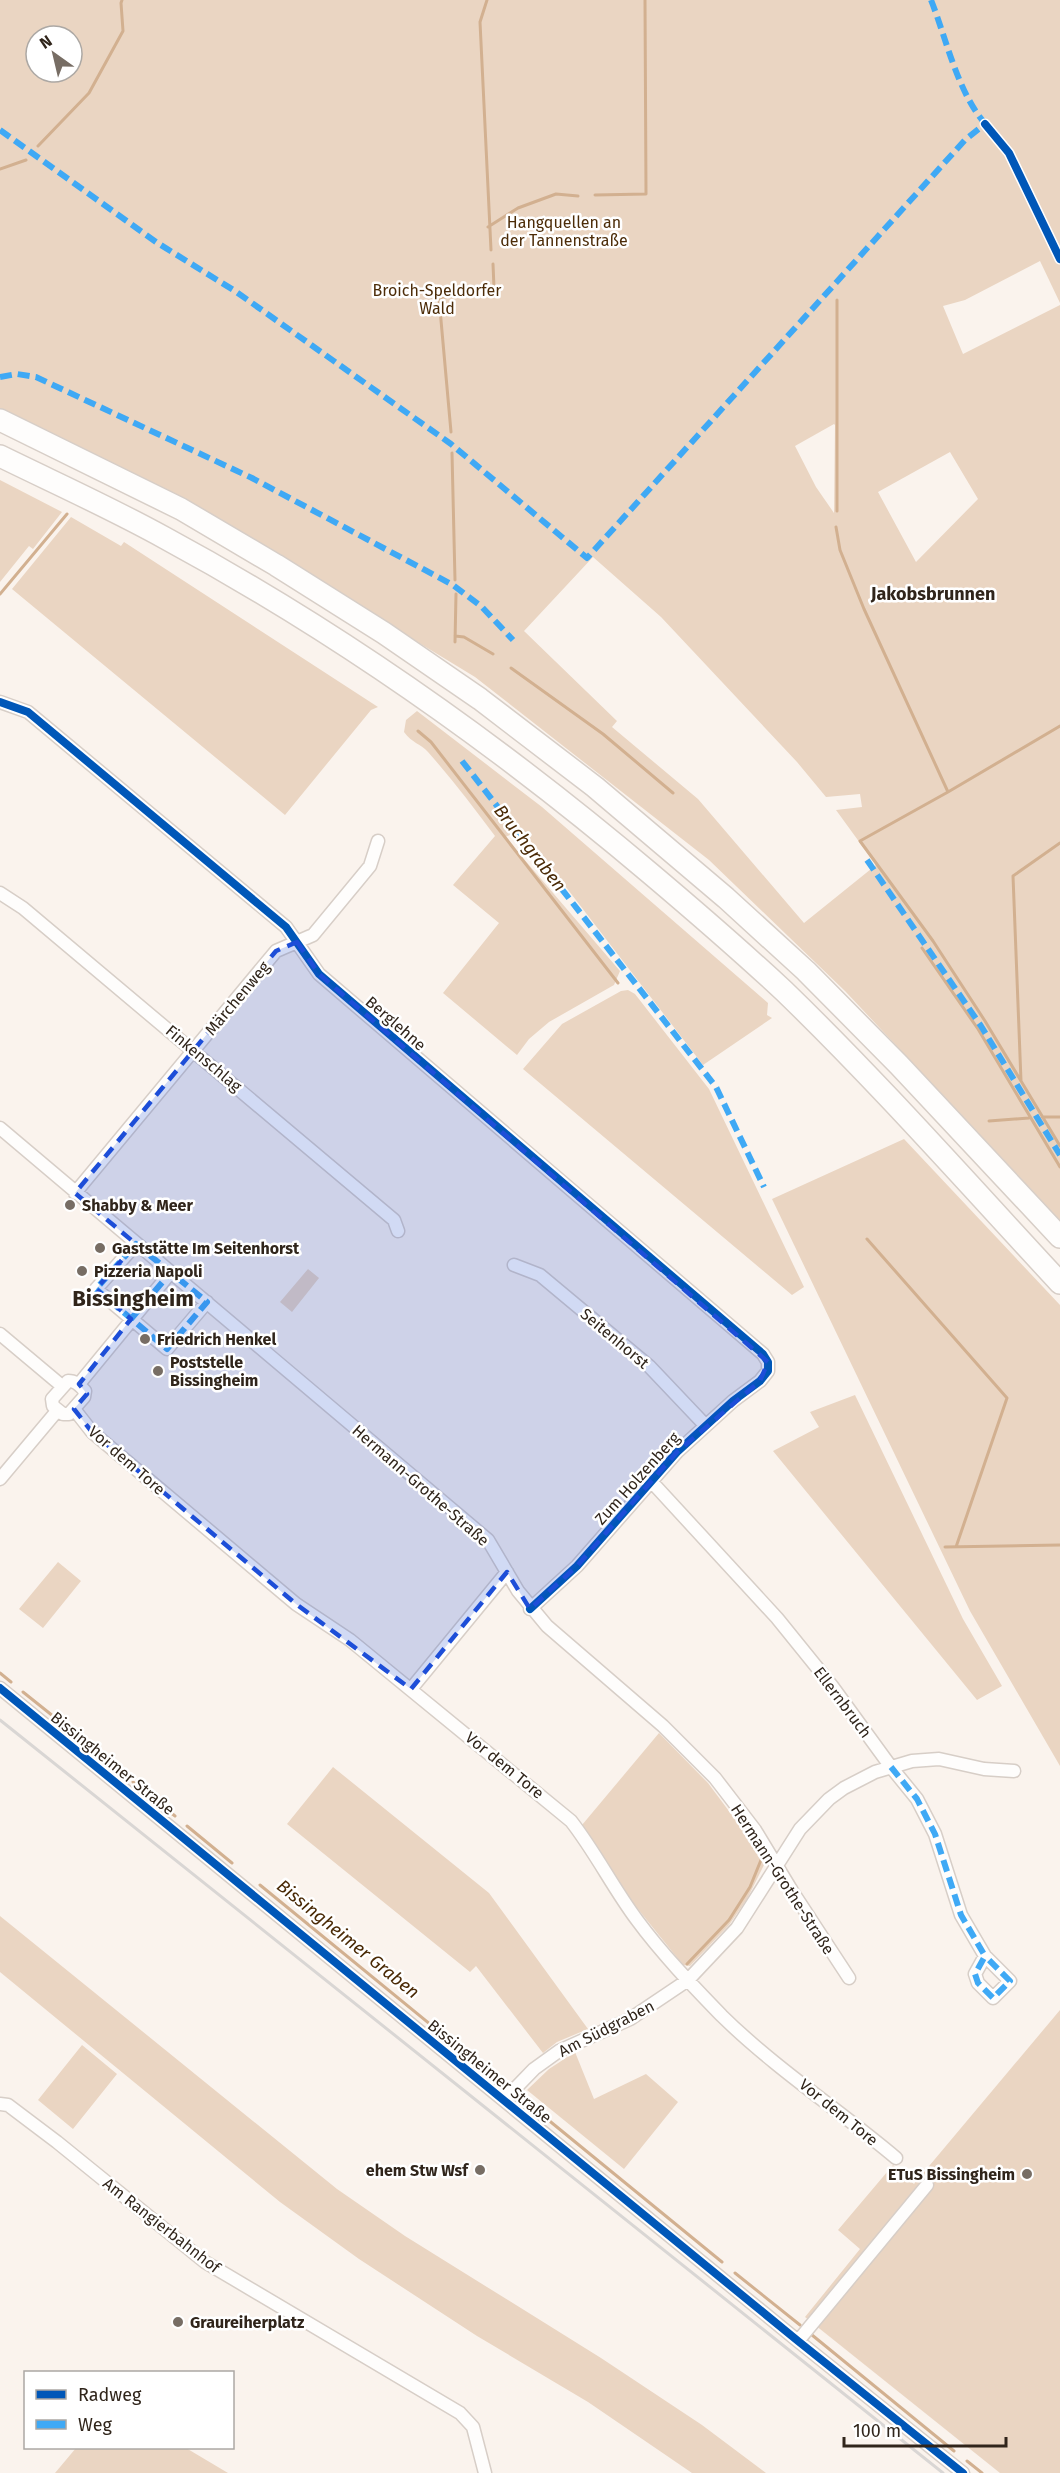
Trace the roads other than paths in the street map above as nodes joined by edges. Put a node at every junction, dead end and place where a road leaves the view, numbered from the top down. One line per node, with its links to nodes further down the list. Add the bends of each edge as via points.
1 (0, 420): 11 (highway, via 181,509 276,565 480,699 595,787 806,971)
2 (0, 456): 15 (highway, via 164,537 255,589 465,726 576,810 784,992)
3 (0, 702): 6 (street, Berglehne, via 28,712 286,927)
4 (378, 840): 6 (street, Märchenweg, via 366,871 313,935)
5 (0, 893): 7 (street, Finkenschlag)
6 (297, 942): 7 (street, Märchenweg, via 276,951); 19 (street, Berglehne, via 319,974 763,1353)
7 (194, 1049): 9 (street, Märchenweg); 10 (street, Finkenschlag, via 394,1220)
8 (0, 1128): 9 (street, Hermann-Grothe-Straße)
9 (75, 1192): 12 (street, Hermann-Grothe-Straße)
10 (398, 1231)
11 (1060, 1237)
12 (136, 1244): 14 (street, Hermann-Grothe-Straße); 17 (street, via 96,1289)
13 (514, 1265): 24 (street, Seitenhorst, via 540,1275 599,1324 649,1366)
14 (171, 1272): 16 (street, Hermann-Grothe-Straße); 17 (street)
15 (1060, 1283)
16 (207, 1302): 17 (street, via 167,1349); 27 (street, Hermann-Grothe-Straße, via 488,1540)
17 (131, 1319): 20 (street)
18 (0, 1334): 21 (street)
19 (768, 1371): 24 (street, Zum Holzenberg)
20 (79, 1384): 21 (street, via 68,1381); 22 (street, via 85,1391 84,1397)
21 (62, 1386): 23 (street, via 52,1399)
22 (74, 1409): 23 (street, via 69,1414); 30 (street, Vor dem Tore, via 92,1432 296,1604 350,1640)
23 (57, 1411): 25 (street)
24 (705, 1425): 26 (street, Zum Holzenberg)
25 (0, 1479)
26 (650, 1480): 28 (street, Zum Holzenberg, via 577,1566); 31 (street, Ellernbruch, via 777,1618)
27 (507, 1572): 28 (street, Hermann-Grothe-Straße); 30 (street)
28 (530, 1609): 33 (street, Hermann-Grothe-Straße, via 663,1726 715,1778)
29 (0, 1688): 37 (street, Bissingheimer Straße)
30 (411, 1689): 36 (street, Vor dem Tore, via 571,1821 638,1922)
31 (891, 1767): 32 (street, Am Südgraben, via 939,1760); 33 (street, Am Südgraben, via 859,1779 829,1799 800,1829); 34 (street, Ellernbruch, via 917,1799 935,1834 961,1915)
32 (1014, 1771)
33 (776, 1864): 35 (street, Hermann-Grothe-Straße); 36 (street, Am Südgraben, via 737,1928)
34 (985, 1956)
35 (849, 1978)
36 (688, 1980): 37 (street, Am Südgraben, via 630,2019 559,2051 534,2069); 39 (street, Vor dem Tore, via 766,2054)
37 (504, 2100): 41 (street, Bissingheimer Straße)
38 (0, 2104): 42 (street, Am Rangierbahnhof, via 8,2105 57,2142 205,2262 460,2414 473,2427)
39 (896, 2158)
40 (927, 2185): 41 (street)
41 (798, 2341): 43 (street, Bissingheimer Straße)
42 (485, 2473)
43 (963, 2473)

